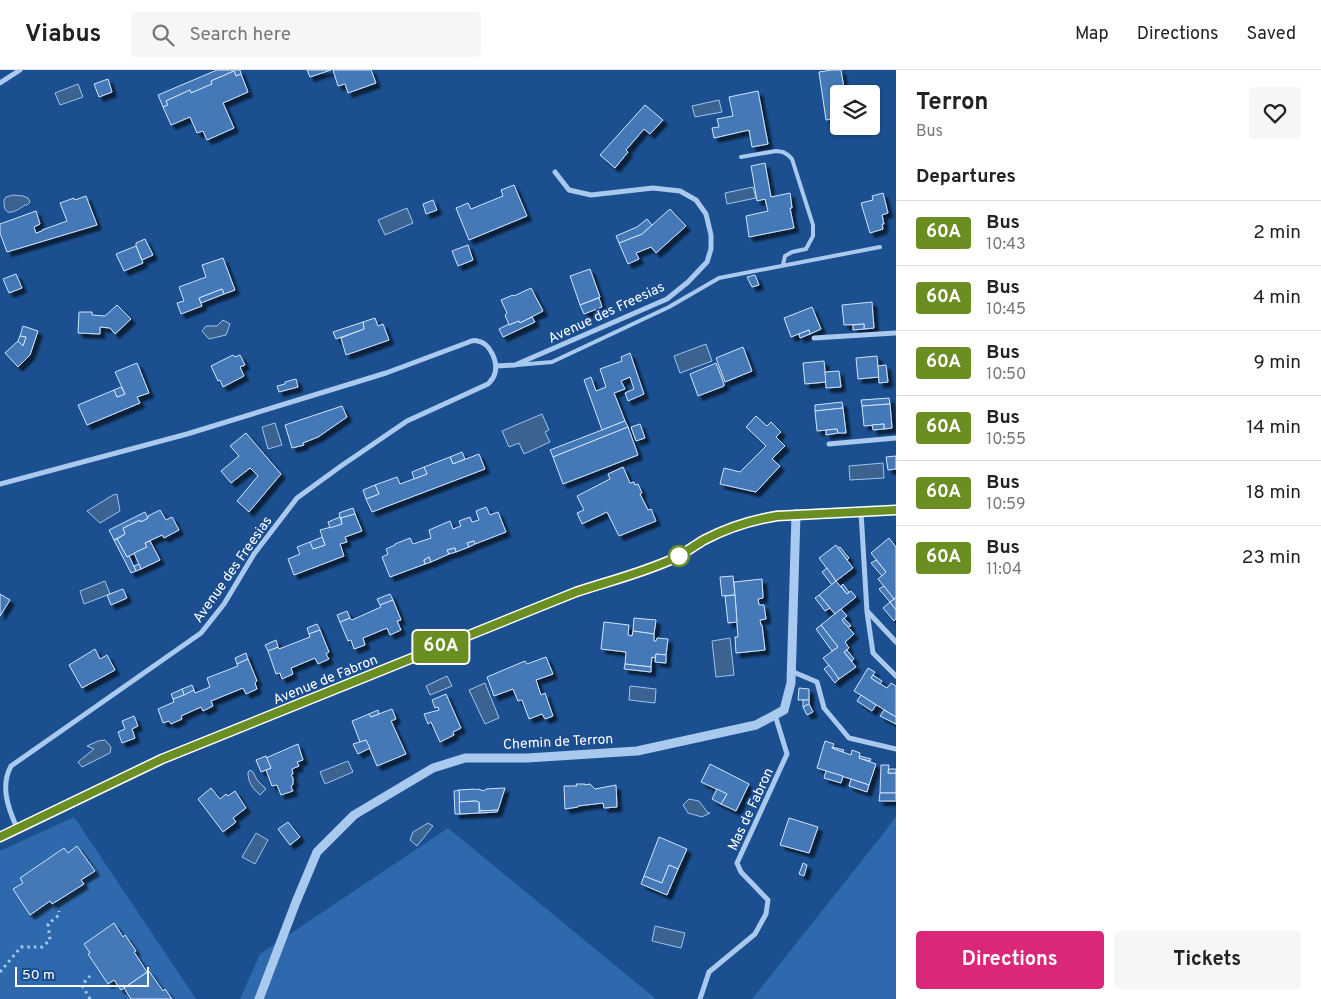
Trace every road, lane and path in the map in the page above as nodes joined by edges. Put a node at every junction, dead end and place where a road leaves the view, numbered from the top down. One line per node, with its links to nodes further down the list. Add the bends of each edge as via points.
1 (20, 70): 2 (street)
2 (0, 83)
3 (741, 157): 6 (lane, via 776,151 792,159 813,225 813,236 806,249 785,256)
4 (555, 172): 10 (street, Avenue des Freesias, via 568,190 590,195 652,188 680,191 696,200 706,214 711,249 707,262 666,299)
5 (880, 247): 6 (lane)
6 (783, 265): 10 (lane, via 719,278 669,308 552,362)
7 (896, 333): 8 (street); 9 (street)
8 (814, 338)
9 (896, 341)
10 (515, 365): 11 (street, Avenue des Freesias)
11 (496, 366): 14 (street, via 491,351 476,340 386,374 187,434); 24 (street, Avenue des Freesias, via 495,375 488,384 407,422 297,498 254,554 224,604 202,632 11,766 3,784 11,816)
12 (896, 438): 13 (street)
13 (829, 444)
14 (0, 484)
15 (896, 510): 16 (street, Avenue de Fabron)
16 (861, 512): 17 (street, Avenue de Fabron); 18 (street)
17 (796, 514): 20 (street, Chemin de Terron); 24 (street, Avenue de Fabron, via 732,527 675,558 576,592 162,759)
18 (867, 612): 19 (street); 21 (street, via 873,653)
19 (896, 642)
20 (791, 671): 22 (street, Chemin de Terron, via 784,710); 23 (street, via 818,682 824,708 849,738)
21 (896, 676)
22 (775, 714): 30 (street, Chemin de Terron, via 756,725 637,750 528,758 464,758 433,768 354,815 317,852); 31 (street, Mas de Fabron, via 788,754 737,863 741,872 768,900 766,914 755,934 710,972)
23 (896, 749)
24 (18, 828): 25 (street, Avenue de Fabron)
25 (0, 837)
26 (59, 911): 27 (path, via 59,915 48,924 50,940 42,946 21,947)
27 (0, 972)
28 (90, 976): 29 (path, via 82,985)
29 (90, 999)
30 (259, 999)
31 (700, 999)

